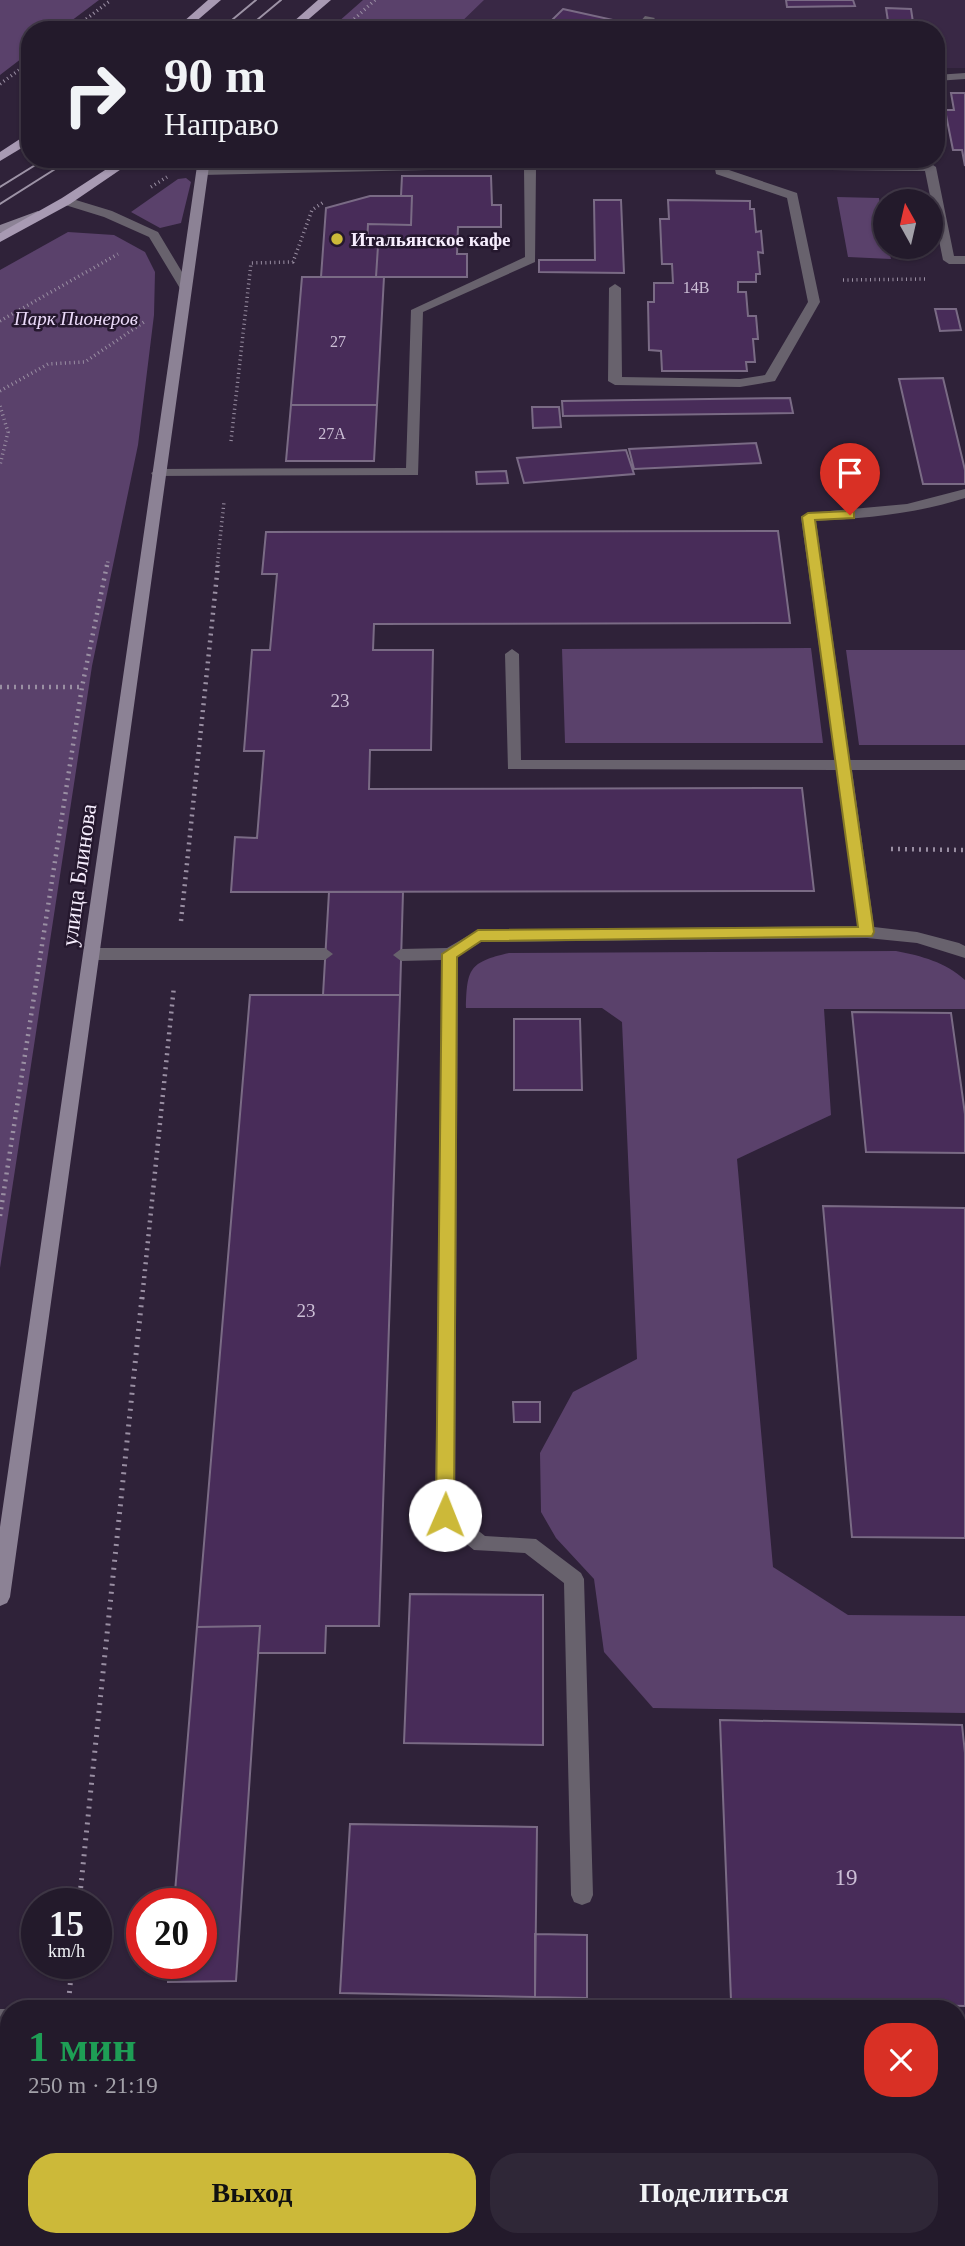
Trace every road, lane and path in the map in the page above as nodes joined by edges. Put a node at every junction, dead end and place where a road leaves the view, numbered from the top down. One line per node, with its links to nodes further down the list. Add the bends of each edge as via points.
1 (111, 0): 6 (path)
2 (215, 0): 7 (main road)
3 (325, 0): 8 (main road)
4 (375, 0): 9 (path)
5 (649, 18): 10 (street)
6 (84, 21)
7 (190, 21)
8 (300, 21)
9 (353, 21)
10 (646, 21)
11 (21, 69): 14 (path)
12 (965, 76): 13 (street)
13 (945, 77)
14 (0, 84)
15 (21, 144): 16 (main road)
16 (0, 157)
17 (116, 168): 23 (main road)
18 (203, 168): 30 (street, улица Блинова)
19 (354, 168): 37 (path, via 344,187 312,210 293,262 251,262)
20 (530, 168): 37 (street, via 531,259 417,310 413,472)
21 (712, 168): 29 (street, via 793,196)
22 (931, 168): 27 (street, via 949,260)
23 (66, 201): 24 (street); 25 (street); 26 (main road)
24 (0, 229)
25 (154, 235): 30 (street); 32 (path)
26 (0, 238)
27 (965, 260)
28 (901, 279): 29 (path)
29 (809, 280): 31 (street, via 814,302 770,378 740,383 615,381)
30 (185, 287): 38 (street, улица Блинова)
31 (615, 288)
32 (0, 321)
33 (147, 331): 34 (path, via 149,319 85,362 48,364)
34 (0, 391)
35 (0, 406): 36 (path, via 8,432)
36 (0, 465)
37 (228, 472): 38 (street); 51 (path)
38 (158, 473): 50 (street, улица Блинова)
39 (965, 493): 44 (street, via 921,507 808,517)
40 (110, 549): 43 (path)
41 (512, 654): 44 (street, via 513,765)
42 (0, 687): 43 (path)
43 (82, 687): 55 (path)
44 (843, 765): 45 (street); 46 (street)
45 (965, 765)
46 (855, 849): 47 (path); 48 (street)
47 (965, 850)
48 (867, 932): 49 (street, via 900,933); 53 (street, via 478,936)
49 (965, 952)
50 (91, 954): 51 (street); 56 (street, улица Блинова)
51 (177, 954): 52 (street); 57 (path)
52 (325, 954)
53 (450, 954): 54 (street); 58 (street, via 445,1515 481,1544 528,1545 574,1579)
54 (401, 955)
55 (0, 1216)
56 (0, 1597)
57 (81, 1888)
58 (582, 1895)
59 (71, 1979): 60 (path)
60 (69, 2000)

